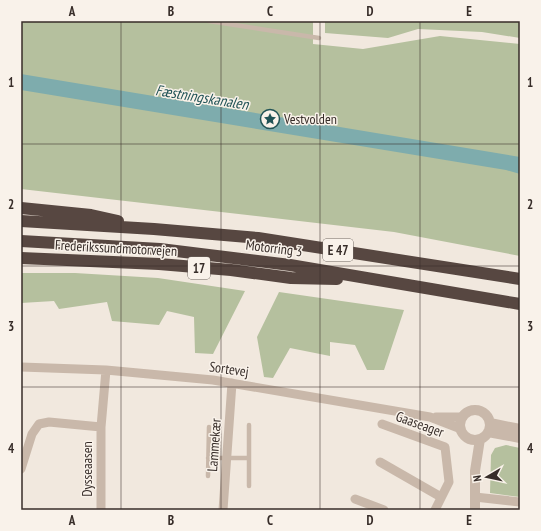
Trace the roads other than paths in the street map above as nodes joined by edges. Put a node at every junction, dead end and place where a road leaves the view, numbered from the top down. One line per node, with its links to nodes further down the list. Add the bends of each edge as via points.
1 (209, 21): 2 (lane)
2 (319, 38)
3 (21, 208): 5 (highway, E 47, via 92,215)
4 (21, 221): 5 (highway, Frederikssundmotorvejen)
5 (154, 230): 9 (highway, Motorring 3 / E 47, via 258,238)
6 (21, 241): 8 (highway, Motorring 3 / E 47, via 160,250 290,265)
7 (21, 258): 8 (highway, Frederikssundmotorvejen / 17, via 159,264 291,278)
8 (376, 279): 10 (highway, Motorring 3 / E 47)
9 (520, 279)
10 (520, 304)
11 (21, 367): 12 (street, Sortevej)
12 (106, 370): 13 (street, Sortevej); 18 (street, Dysseaasen)
13 (232, 383): 15 (street, Sortevej); 27 (street, Lammekær)
14 (463, 417): 15 (street, Sortevej); 20 (street, via 470,411 479,410 487,415); 21 (street)
15 (430, 418): 21 (street, Sortevej)
16 (382, 424): 34 (street, Gaaseager, via 445,447 449,482)
17 (249, 425): 28 (lane)
18 (101, 427): 30 (street, Dysseaasen, via 49,422 39,424 32,434); 38 (street, Dysseaasen)
19 (209, 427): 26 (lane)
20 (489, 428): 22 (street); 24 (street); 25 (street)
21 (461, 429): 23 (street)
22 (520, 429)
23 (469, 438): 25 (street); 31 (street)
24 (520, 438)
25 (480, 439): 31 (street)
26 (208, 458): 27 (lane); 32 (lane)
27 (227, 458): 28 (lane); 39 (street, Lammekær)
28 (249, 458): 33 (lane)
29 (380, 462): 34 (street)
30 (21, 469)
31 (475, 471): 35 (street)
32 (208, 476)
33 (249, 486)
34 (441, 497): 41 (street, Gaaseager)
35 (475, 497): 37 (street); 42 (street)
36 (355, 499): 40 (street)
37 (520, 502)
38 (101, 510)
39 (223, 510)
40 (384, 510)
41 (435, 510)
42 (474, 510)

